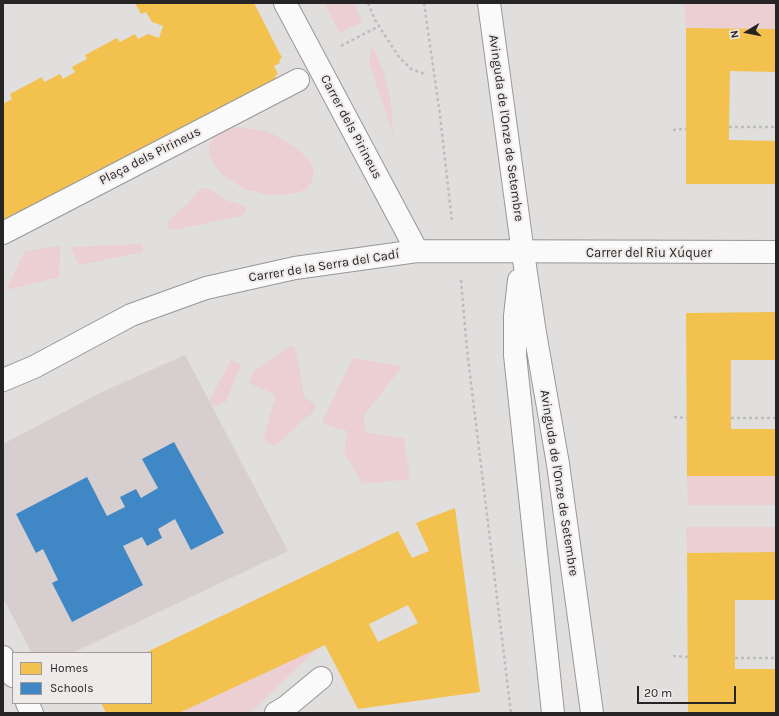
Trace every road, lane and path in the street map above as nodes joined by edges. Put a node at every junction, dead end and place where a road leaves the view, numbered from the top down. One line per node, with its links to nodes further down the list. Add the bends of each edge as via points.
1 (284, 3): 15 (street, Carrer dels Pirineus)
2 (368, 3): 5 (path)
3 (424, 3): 13 (path)
4 (489, 3): 17 (street, Avinguda de l'Onze de Setembre)
5 (379, 26): 6 (path); 7 (path, via 399,57 411,68)
6 (338, 48)
7 (425, 74)
8 (298, 80): 14 (street, Plaça dels Pirineus)
9 (729, 127): 10 (path)
10 (776, 127)
11 (686, 129): 12 (path)
12 (673, 130)
13 (452, 218)
14 (3, 232)
15 (417, 251): 17 (street, Carrer de la Serra del Cadí); 19 (street, Carrer de la Serra del Cadí, via 295,268 206,288 131,315 34,367)
16 (776, 252): 17 (street, Carrer del Riu Xúquer)
17 (523, 253): 35 (street, Avinguda de l'Onze de Setembre, via 515,316 516,355); 36 (street, Avinguda de l'Onze de Setembre, via 558,464)
18 (463, 294): 34 (path, via 466,350)
19 (3, 380)
20 (674, 417): 21 (path)
21 (687, 418)
22 (731, 418): 23 (path)
23 (776, 418)
24 (673, 656): 26 (path)
25 (3, 657): 29 (street)
26 (688, 657)
27 (735, 658): 28 (path)
28 (776, 658)
29 (12, 674)
30 (321, 678): 33 (street)
31 (28, 704): 32 (street)
32 (32, 713)
33 (276, 713)
34 (511, 713)
35 (554, 713)
36 (592, 713)

